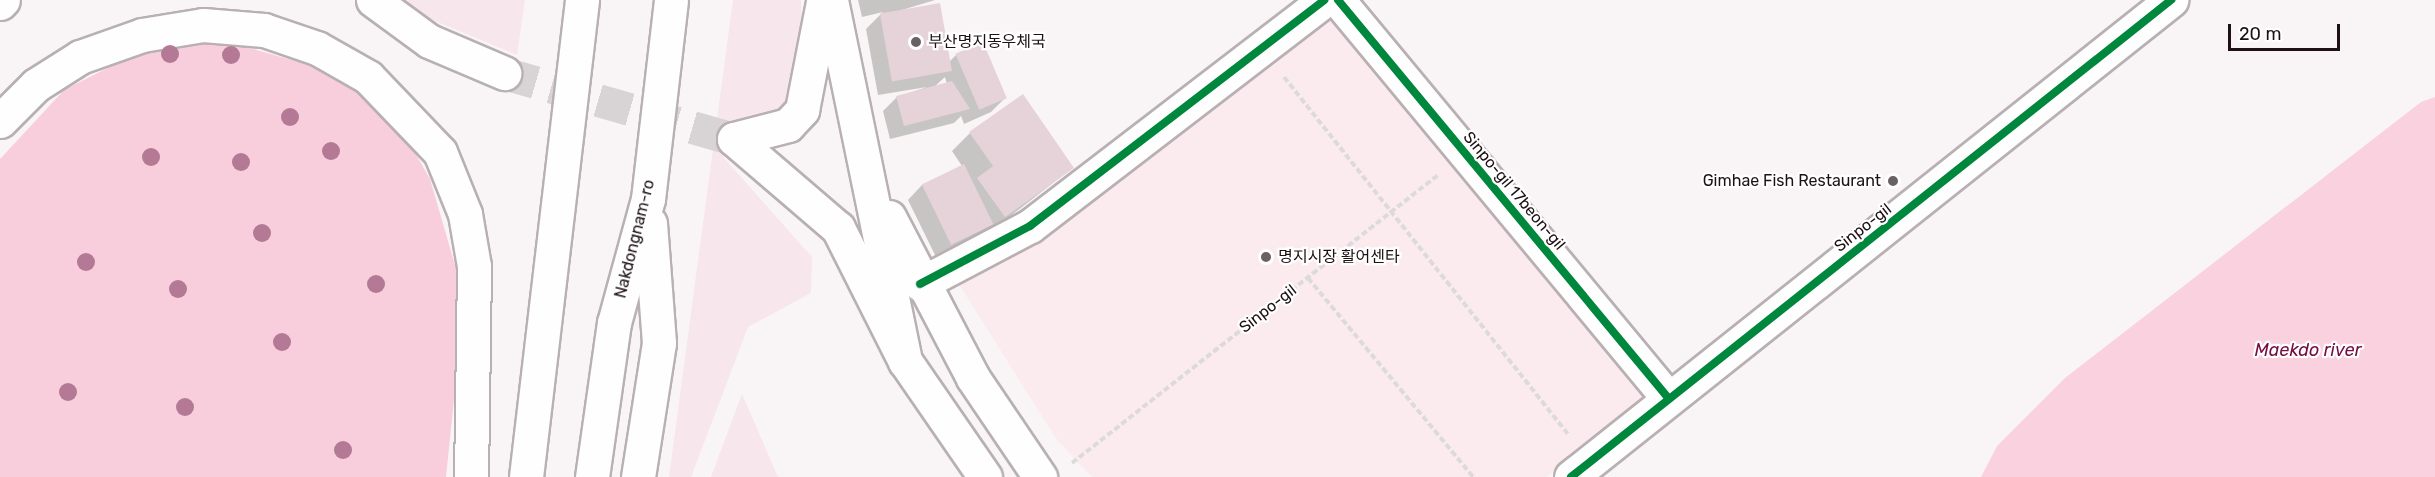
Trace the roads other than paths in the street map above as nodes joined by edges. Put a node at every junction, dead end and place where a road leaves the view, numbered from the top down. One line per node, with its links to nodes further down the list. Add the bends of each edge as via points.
1 (3, 0): 10 (main road)
2 (373, 0): 13 (main road, via 429,41)
3 (582, 0): 23 (main road)
4 (671, 0): 12 (main road, Nakdongnam-ro)
5 (694, 0): 12 (main road)
6 (824, 0): 18 (main road, via 802,110 788,125 734,139 838,228)
7 (831, 0): 15 (main road)
8 (1324, 0): 17 (main road, via 1030,226)
9 (1338, 0): 19 (main road, Sinpo-gil 17beon-gil)
10 (0, 3)
11 (2160, 4): 19 (main road, Sinpo-gil)
12 (668, 42): 16 (main road, Nakdongnam-ro)
13 (504, 73)
14 (0, 121): 22 (main road, via 36,85 80,57 142,34 203,26 264,30 317,48 368,77 440,152 465,214 474,278)
15 (867, 170): 17 (main road); 18 (main road)
16 (648, 199): 24 (main road, Nakdongnam-ro, via 614,323); 25 (main road, via 659,343)
17 (920, 284): 21 (main road, via 973,378)
18 (905, 361): 26 (main road)
19 (1669, 399): 20 (main road, Sinpo-gil)
20 (1581, 469)
21 (1052, 473)
22 (471, 477)
23 (526, 477)
24 (592, 477)
25 (638, 477)
26 (986, 477)

